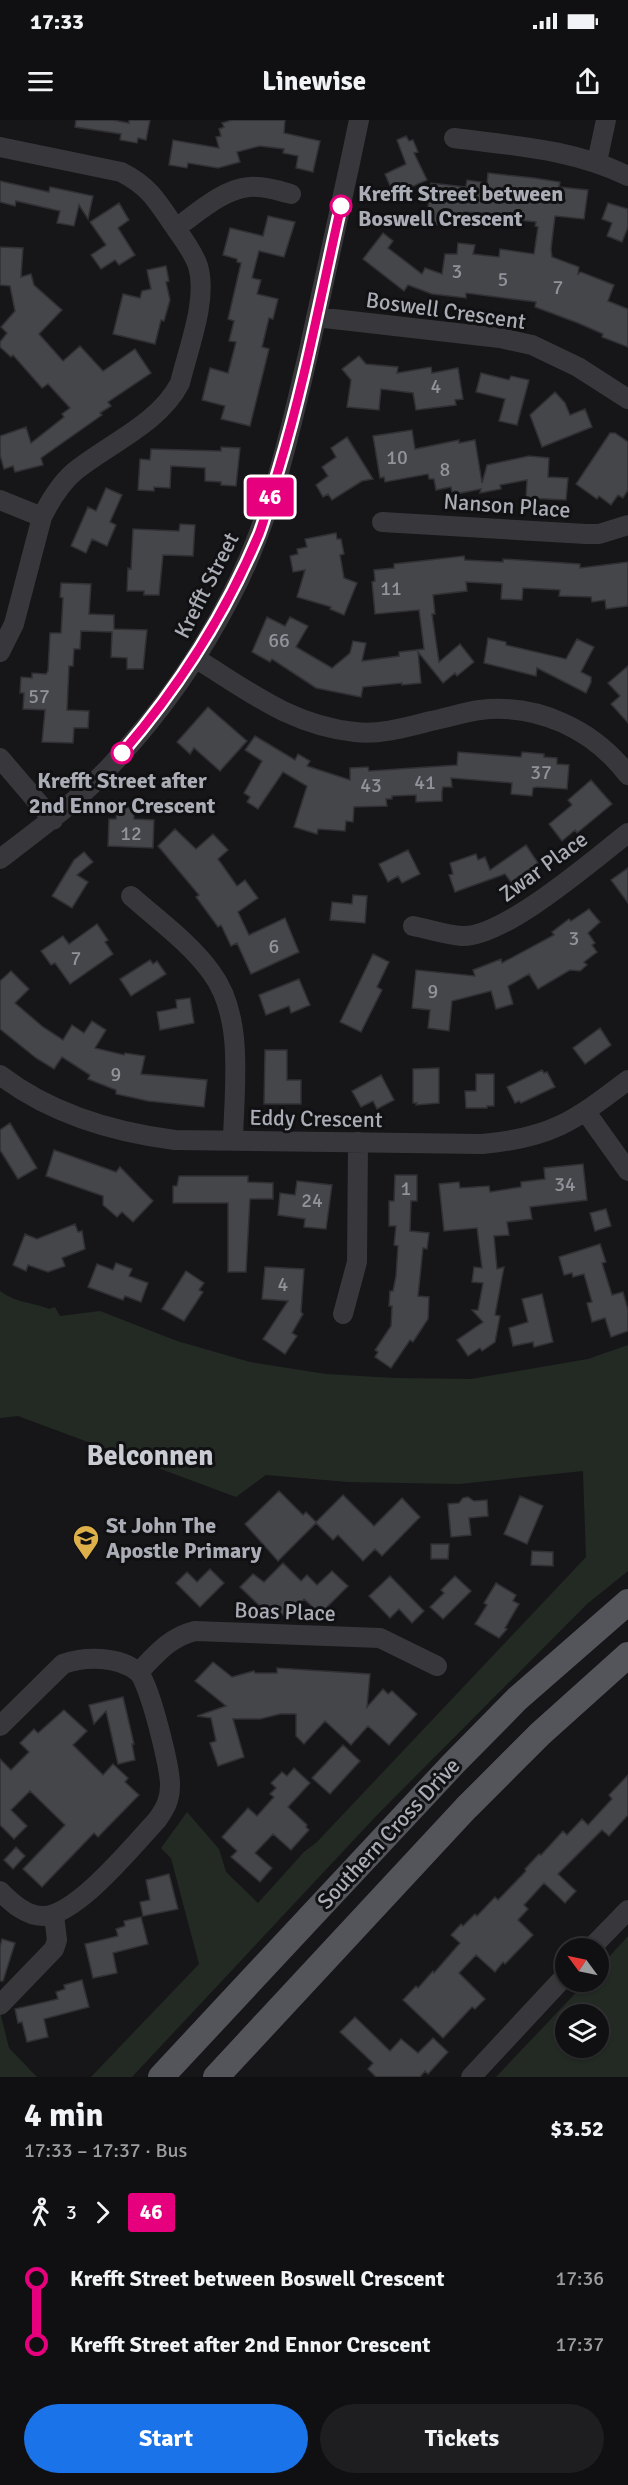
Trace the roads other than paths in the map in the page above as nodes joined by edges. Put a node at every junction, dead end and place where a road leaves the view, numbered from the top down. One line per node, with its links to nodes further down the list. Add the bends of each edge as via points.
1 (359, 120): 9 (street, Krefft Street)
2 (606, 120): 5 (street)
3 (454, 138): 5 (street, via 564,152)
4 (0, 147): 8 (street, via 121,172 145,186)
5 (597, 162): 6 (street)
6 (628, 176)
7 (291, 194): 8 (street, via 240,189)
8 (176, 228): 12 (street, via 194,258 201,287 180,383 162,409 74,472)
9 (316, 317): 10 (street, Boswell Crescent, via 532,345 578,367); 16 (street, Krefft Street, via 291,426 260,531 231,596)
10 (628, 399)
11 (0, 500): 12 (street)
12 (42, 517): 15 (street, via 14,624)
13 (382, 522): 14 (street, Nanson Place, via 586,534)
14 (628, 525)
15 (0, 652)
16 (195, 658): 18 (street, via 282,712 327,728 388,731 480,710 508,709 552,718 603,748); 19 (street, Krefft Street, via 117,760)
17 (0, 758): 19 (street)
18 (628, 775)
19 (53, 820): 21 (street, Krefft Street)
20 (628, 833): 23 (street, Zwar Place, via 508,921 464,936)
21 (0, 859)
22 (131, 896): 27 (street, via 194,952 225,995 234,1043)
23 (413, 926)
24 (1, 1077): 27 (street, Eddy Crescent, via 56,1109 115,1130 175,1140)
25 (628, 1080): 26 (street, Eddy Crescent)
26 (586, 1112): 28 (street, Eddy Crescent, via 560,1127 515,1141); 29 (street)
27 (233, 1141): 28 (street, Eddy Crescent)
28 (358, 1142): 30 (street, via 357,1262)
29 (628, 1171)
30 (343, 1314)
31 (628, 1602): 42 (main road, Southern Cross Drive, via 517,1699 453,1764)
32 (628, 1655): 43 (main road, Southern Cross Drive, via 466,1808)
33 (437, 1666): 34 (street, Boas Place, via 380,1638 195,1631 169,1641)
34 (139, 1672): 35 (street, via 123,1663 92,1659 63,1664); 38 (street, via 148,1689 171,1784 166,1808 79,1901)
35 (0, 1726)
36 (0, 1891): 38 (street, via 29,1913)
37 (628, 1910): 39 (street)
38 (54, 1915): 41 (street, via 54,1948)
39 (601, 1938)
40 (555, 1987): 44 (street)
41 (0, 2005)
42 (161, 2077)
43 (216, 2077)
44 (471, 2077)

